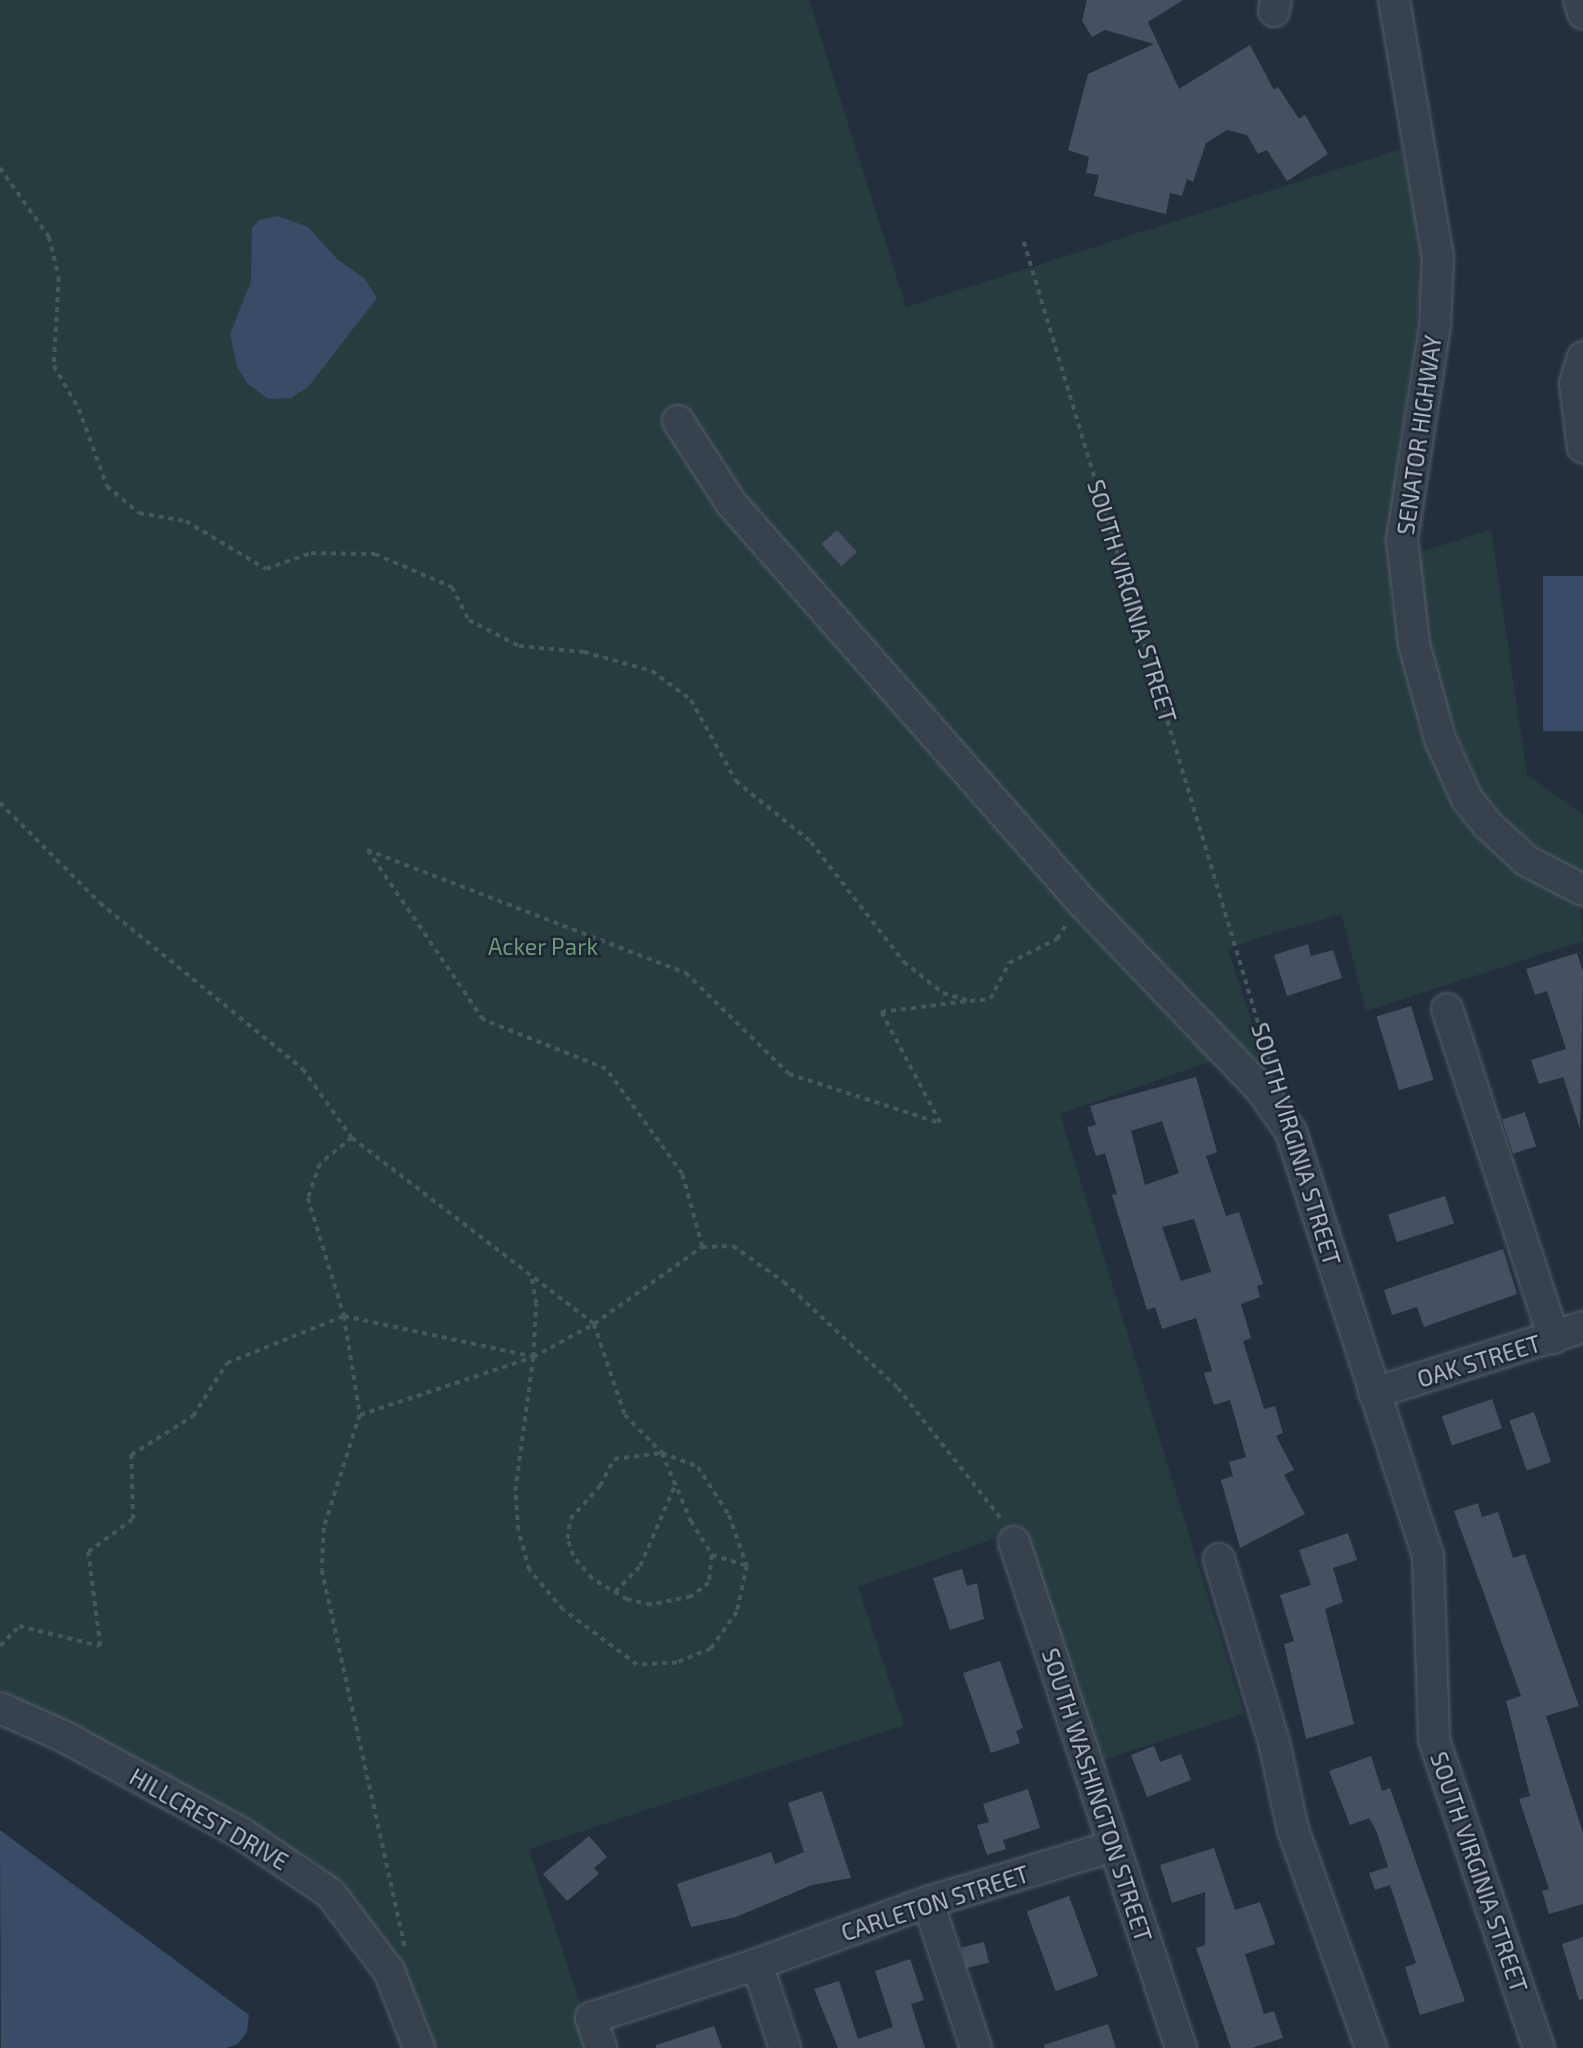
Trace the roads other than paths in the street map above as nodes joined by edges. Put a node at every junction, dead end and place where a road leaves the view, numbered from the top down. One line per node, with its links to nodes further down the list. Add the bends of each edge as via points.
1 (1394, 0): 7 (street, SENATOR HIGHWAY, via 1438,257 1435,325 1402,540 1414,644 1440,739 1467,799 1527,861)
2 (1579, 0): 3 (street)
3 (1583, 13)
4 (1583, 357): 6 (street, via 1575,384)
5 (678, 421): 11 (street, SOUTH VIRGINIA STREET, via 731,503 1082,902 1260,1088 1291,1132)
6 (1583, 449)
7 (1583, 890)
8 (1447, 1009): 10 (street)
9 (1583, 1327): 10 (street, OAK STREET)
10 (1554, 1338): 11 (street, OAK STREET)
11 (1374, 1393): 24 (street, SOUTH VIRGINIA STREET, via 1428,1555 1434,1740)
12 (1014, 1542): 15 (street, SOUTH WASHINGTON STREET)
13 (1219, 1559): 23 (street, via 1274,1742 1293,1830)
14 (0, 1708): 18 (street, HILLCREST DRIVE, via 63,1736 241,1833 330,1894 389,1971)
15 (1114, 1846): 16 (street, CARLETON STREET); 22 (street, SOUTH WASHINGTON STREET)
16 (928, 1902): 17 (street, CARLETON STREET); 21 (street)
17 (757, 1965): 19 (street, CARLETON STREET, via 591,2018); 20 (street)
18 (419, 2048)
19 (601, 2048)
20 (785, 2048)
21 (976, 2048)
22 (1181, 2048)
23 (1371, 2048)
24 (1539, 2048)

